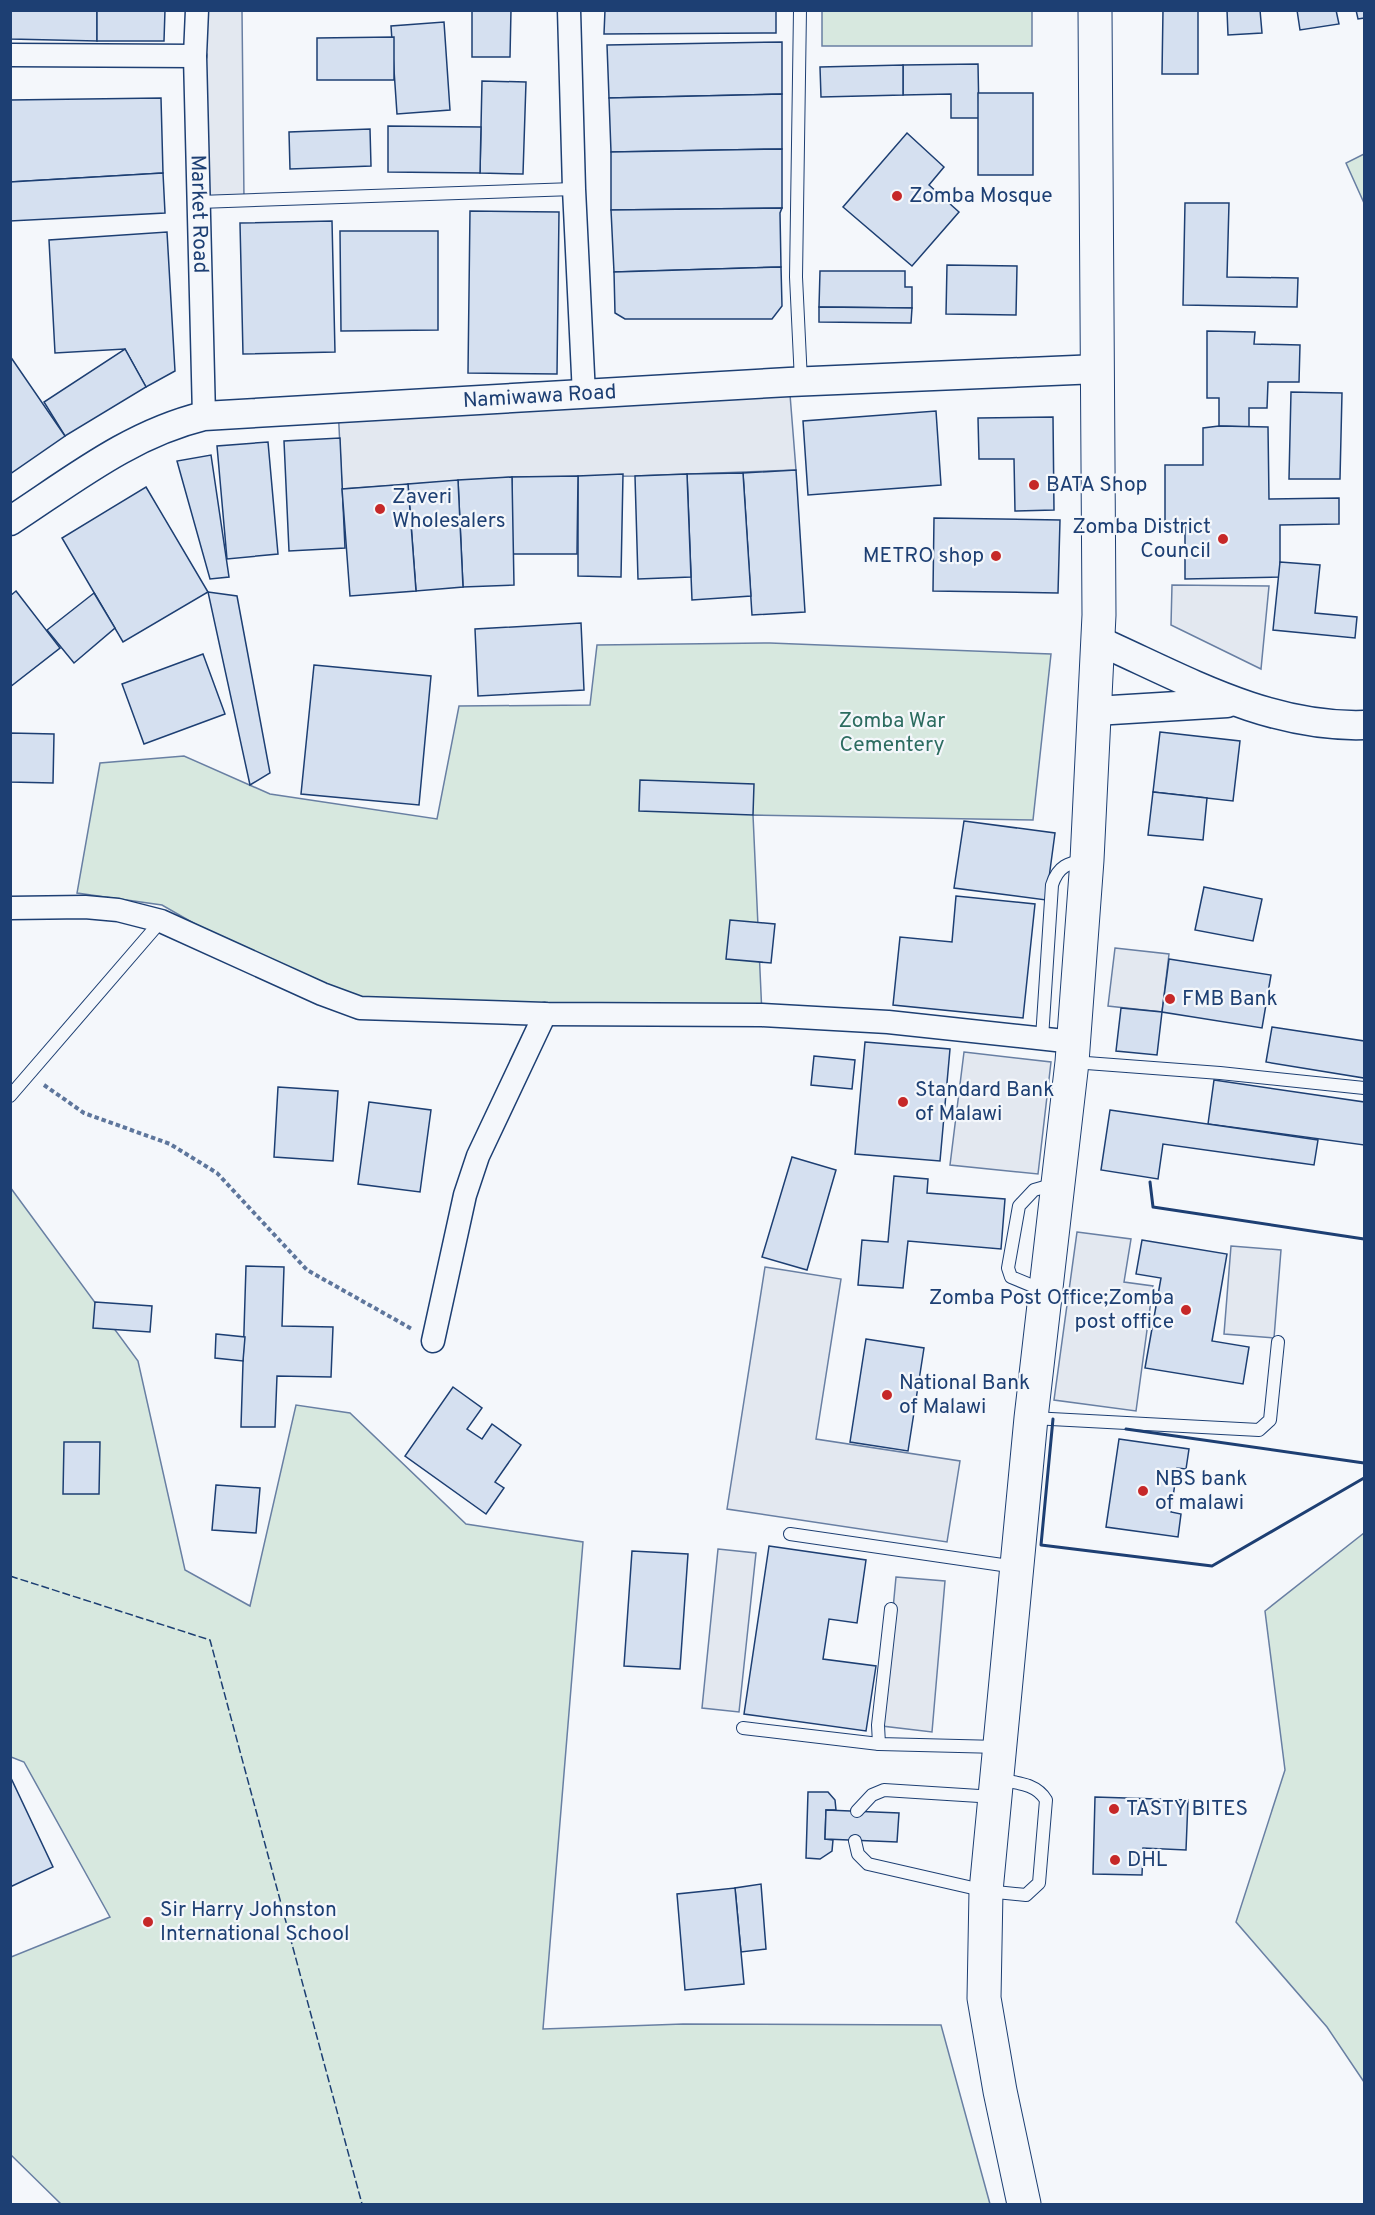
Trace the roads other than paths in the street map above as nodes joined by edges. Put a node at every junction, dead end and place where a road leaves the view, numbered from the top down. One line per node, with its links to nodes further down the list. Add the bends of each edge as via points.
1 (196, 10): 6 (street, Market Road)
2 (570, 10): 7 (street)
3 (800, 10): 10 (lane, via 796,277)
4 (1095, 10): 9 (highway)
5 (10, 55): 6 (street)
6 (195, 56): 8 (street, Market Road)
7 (574, 189): 8 (lane); 11 (street)
8 (199, 202): 12 (street, Market Road)
9 (1098, 369): 10 (street, Namiwawa Road); 14 (highway)
10 (801, 381): 11 (street, Namiwawa Road)
11 (584, 395): 12 (street, Namiwawa Road)
12 (204, 416): 13 (street, Namiwawa Road, via 174,423 132,441)
13 (10, 521)
14 (1099, 641): 15 (street); 16 (highway)
15 (1236, 703): 16 (street); 17 (street, via 1301,722)
16 (1095, 711): 18 (highway)
17 (1365, 725)
18 (1087, 860): 22 (lane, via 1061,868 1052,885); 23 (highway)
19 (10, 908): 20 (street, via 85,907 118,910)
20 (161, 921): 21 (street, via 360,1008); 25 (lane)
21 (545, 1014): 22 (street, via 762,1015 888,1022); 26 (street, via 478,1156 465,1195)
22 (1042, 1038): 23 (street)
23 (1073, 1052): 24 (lane); 28 (highway)
24 (1365, 1088)
25 (10, 1096)
26 (433, 1341)
27 (1278, 1342): 28 (lane, via 1270,1420 1259,1430)
28 (1031, 1418): 30 (highway)
29 (790, 1534): 30 (lane)
30 (1017, 1567): 34 (highway)
31 (891, 1609): 33 (lane)
32 (743, 1728): 33 (lane)
33 (879, 1744): 34 (lane)
34 (998, 1775): 35 (lane, via 884,1790 872,1795); 37 (highway); 37 (lane, via 1032,1786 1046,1800 1039,1883 1026,1895)
35 (857, 1811)
36 (855, 1841): 37 (lane, via 858,1854 868,1864)
37 (987, 1891): 38 (highway, via 984,1998)
38 (1024, 2205)

